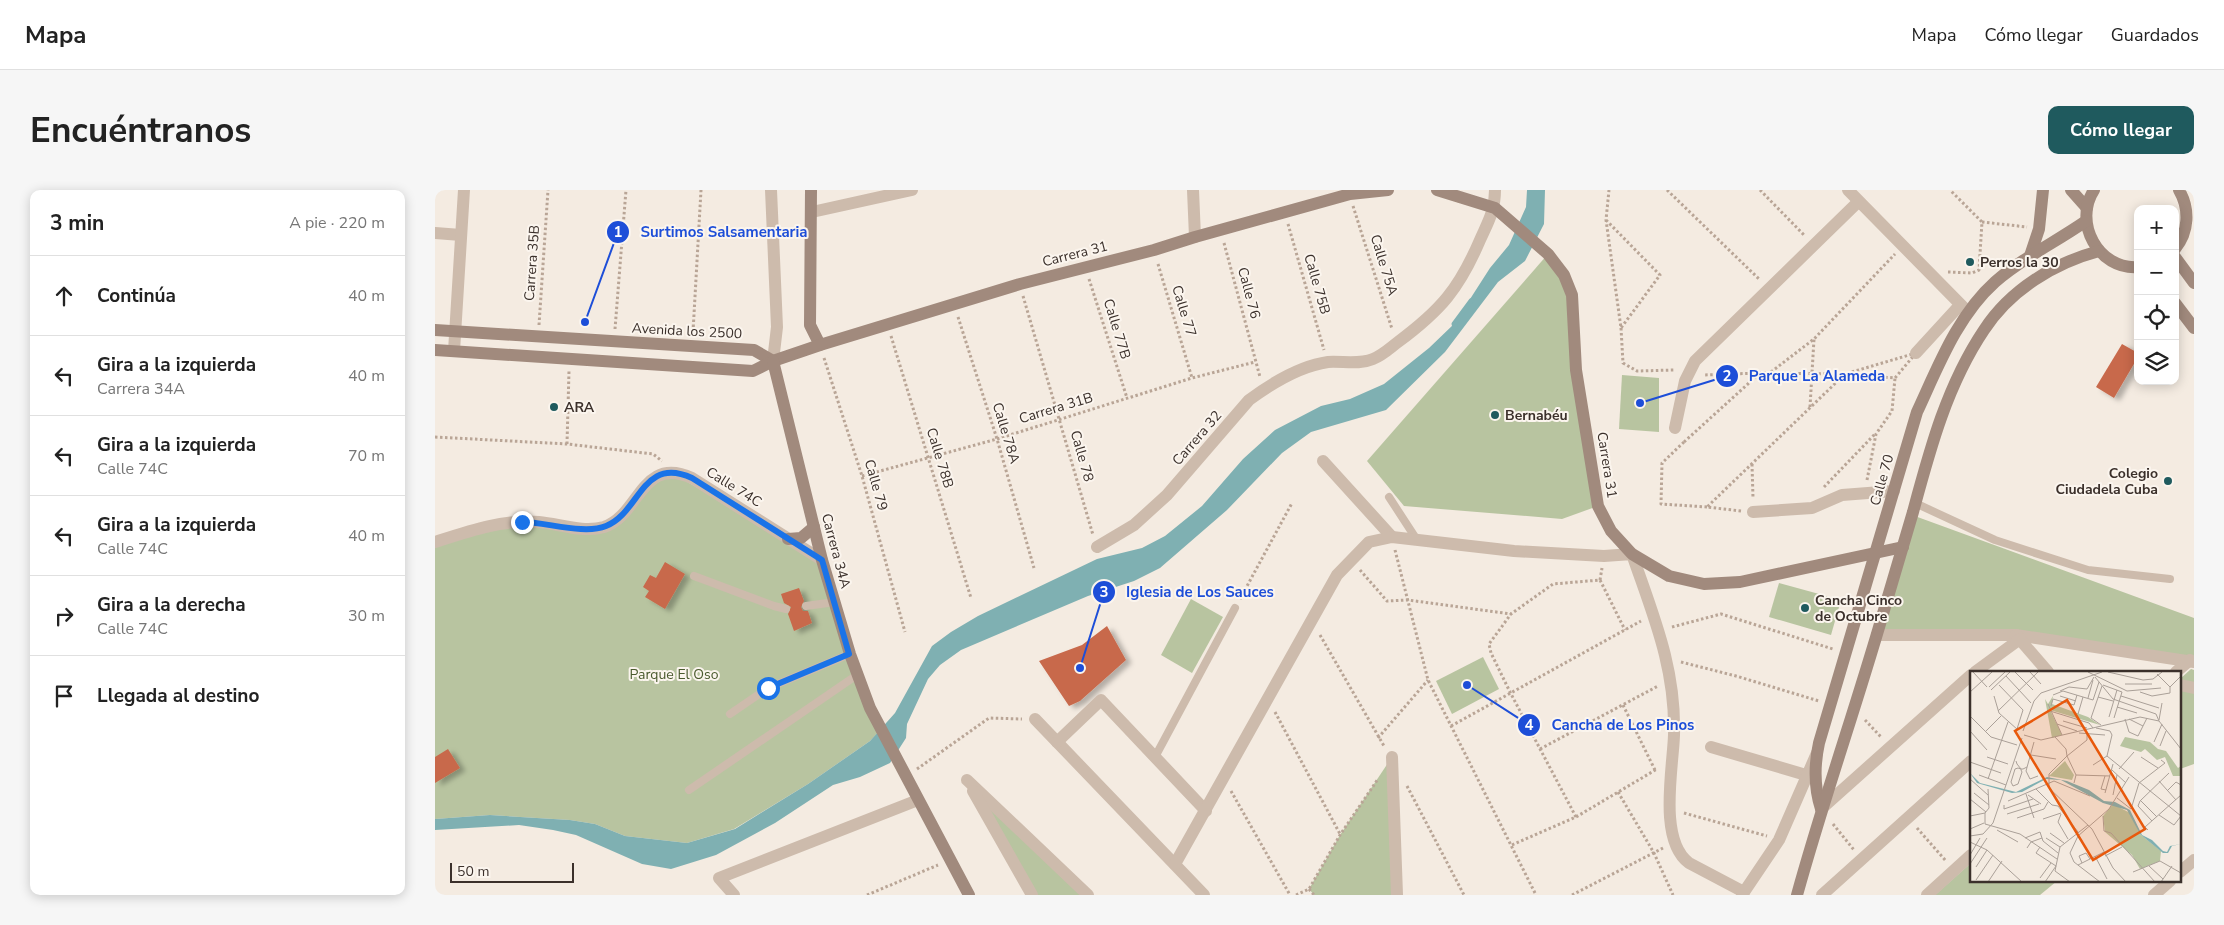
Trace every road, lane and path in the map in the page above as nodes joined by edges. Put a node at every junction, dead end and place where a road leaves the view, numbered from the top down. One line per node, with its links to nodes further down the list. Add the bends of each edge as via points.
1 (464, 190): 33 (street)
2 (548, 190): 56 (path, Carrera 35B)
3 (626, 190): 58 (path)
4 (701, 190): 61 (path)
5 (771, 190): 66 (street, Carrera 34A, via 777,327)
6 (811, 190): 24 (main road)
7 (912, 190): 24 (street)
8 (1193, 190): 34 (street)
9 (1388, 190): 21 (main road, Carrera 31)
10 (1437, 190): 23 (main road, Carrera 31)
11 (1495, 190): 23 (street)
12 (1609, 190): 27 (path)
13 (1667, 190): 47 (path)
14 (1760, 190): 36 (path)
15 (1848, 190): 22 (street)
16 (1950, 190): 28 (path)
17 (2043, 190): 30 (main road)
18 (2071, 190): 26 (main road)
19 (2094, 190): 26 (main road)
20 (2179, 190): 29 (main road, via 2184,198)
21 (1349, 194): 25 (main road, Carrera 31); 59 (path, Calle 75A)
22 (1858, 202): 36 (street); 37 (street)
23 (1499, 211): 59 (street, via 1454,289 1432,315); 108 (main road, Carrera 31, via 1548,254 1564,274 1572,295 1576,370 1598,506 1611,531)
24 (812, 212): 60 (main road, via 810,325)
25 (1284, 212): 31 (main road, Carrera 31); 68 (path, Calle 75B)
26 (2087, 215): 39 (main road, via 2090,237); 40 (main road, Calle 70)
27 (1606, 220): 52 (path); 52 (path, via 1660,276)
28 (1983, 222): 30 (path); 44 (path, via 1979,270 1972,273)
29 (2190, 227): 35 (main road)
30 (2039, 229): 40 (main road)
31 (1221, 230): 34 (main road, Carrera 31); 67 (path, Calle 76)
32 (435, 233): 33 (street)
33 (461, 235): 55 (street)
34 (1195, 236): 38 (main road, Carrera 31)
35 (2179, 243)
36 (1814, 245): 47 (street)
37 (1902, 246): 44 (street); 57 (path)
38 (1154, 250): 42 (main road, Carrera 31); 74 (path, Calle 77)
39 (2099, 251): 43 (main road, via 2121,265); 91 (main road, Calle 70, via 2042,274 2011,299 1984,329 1952,387)
40 (2030, 256): 50 (main road, Calle 70)
41 (2179, 262): 45 (main road)
42 (1085, 267): 46 (main road, Carrera 31); 76 (path, Calle 77B)
43 (2134, 267)
44 (1927, 271): 50 (street)
45 (2194, 283)
46 (1020, 284): 48 (main road, Carrera 31); 78 (path, Calle 78)
47 (1768, 288): 69 (street, via 1703,352)
48 (953, 304): 51 (main road, Carrera 31); 82 (path, Calle 78A)
49 (2179, 308): 53 (main road)
50 (1964, 309): 64 (street); 90 (main road, Calle 70, via 1917,412)
51 (887, 324): 60 (main road, Carrera 31); 85 (path, Calle 78B)
52 (1621, 328): 69 (path, via 1623,363 1637,371)
53 (2194, 328)
54 (435, 330): 55 (main road, Avenida los 2500)
55 (455, 331): 56 (main road, Avenida los 2500); 63 (street)
56 (538, 338): 58 (main road, Avenida los 2500)
57 (1814, 339): 71 (path); 72 (path)
58 (614, 342): 61 (main road, Avenida los 2500)
59 (1396, 344): 68 (street, via 1372,360)
60 (820, 345): 66 (main road, Carrera 31); 89 (path, Calle 79)
61 (692, 346): 66 (main road, Avenida los 2500, via 755,350)
62 (435, 350): 63 (main road)
63 (454, 351): 65 (main road)
64 (1916, 353): 73 (path); 75 (path)
65 (570, 360): 66 (main road, via 753,371); 84 (path)
66 (773, 360): 100 (main road, Carrera 34A)
67 (1255, 362): 74 (path, Carrera 31B)
68 (1327, 362): 105 (street, Carrera 32, via 1278,380 1249,400 1167,495 1134,525)
69 (1689, 373): 70 (path); 79 (street)
70 (1760, 373): 71 (path); 83 (path)
71 (1771, 373): 72 (path)
72 (1810, 373): 73 (path); 77 (path)
73 (1845, 374): 75 (path); 77 (path)
74 (1193, 378): 76 (path, Carrera 31B)
75 (1895, 378): 80 (path, via 1892,411)
76 (1127, 398): 78 (path, Carrera 31B)
77 (1810, 408): 87 (path)
78 (1060, 418): 82 (path, Carrera 31B); 105 (path, Calle 78)
79 (1675, 428): 83 (path)
80 (1876, 434): 92 (path); 94 (path)
81 (435, 437): 84 (path)
82 (997, 439): 85 (path, Carrera 31B); 111 (path, Calle 78A)
83 (1684, 442): 98 (path, via 1662,463 1661,504)
84 (567, 444): 88 (path, via 653,454)
85 (929, 457): 89 (path, Carrera 31B); 114 (path, Calle 78B)
86 (1323, 461): 101 (street)
87 (1752, 464): 98 (path); 99 (path)
88 (679, 473): 102 (street, Calle 74C); 104 (street, via 659,475 649,482 623,514 606,526 592,529 539,522 504,523)
89 (862, 476): 125 (path, Calle 79)
90 (1899, 476): 91 (main road); 93 (main road, Calle 70)
91 (1921, 482): 97 (main road, Calle 70)
92 (1823, 488)
93 (1895, 491): 94 (street); 107 (main road, Calle 70)
94 (1865, 493): 99 (street, via 1842,495 1812,508)
95 (1389, 497): 103 (lane)
96 (1292, 503): 118 (path)
97 (1915, 503): 106 (main road, Calle 70); 113 (lane, via 1995,540 2088,570)
98 (1707, 507): 99 (path)
99 (1753, 512)
100 (814, 527): 102 (main road, via 801,538); 109 (main road, Carrera 34A)
101 (1392, 537): 103 (street); 110 (street, via 1369,542); 115 (path)
102 (788, 538): 109 (street, Calle 74C)
103 (1417, 540): 108 (street, via 1515,551 1604,556)
104 (435, 542)
105 (1097, 547)
106 (1903, 547): 107 (main road, Carrera 31); 126 (main road, Calle 70)
107 (1875, 552): 108 (main road, Carrera 31, via 1716,585 1692,583 1669,576); 129 (main road, Calle 70)
108 (1632, 554): 121 (street)
109 (822, 560): 116 (main road, Carrera 34A)
110 (1352, 560): 115 (path, via 1387,602); 122 (street, via 1337,575)
111 (1034, 568)
112 (694, 576): 119 (lane)
113 (2170, 579)
114 (971, 598)
115 (1408, 600): 120 (path); 138 (path)
116 (835, 602): 117 (lane); 128 (main road, Carrera 34A)
117 (806, 606)
118 (1235, 608): 154 (lane)
119 (787, 609)
120 (1511, 614): 123 (path, via 1553,584 1600,580); 141 (path, via 1489,644)
121 (1653, 615): 123 (path); 124 (street)
122 (1312, 622): 138 (path, via 1377,738); 142 (street)
123 (1625, 630): 141 (path)
124 (1659, 630): 129 (path, via 1721,614); 130 (street)
125 (905, 632)
126 (1877, 635): 127 (street); 145 (main road, Calle 70)
127 (2018, 637): 131 (street); 132 (street); 133 (street)
128 (849, 654): 135 (main road, Carrera 34A); 146 (lane, via 768,688)
129 (1847, 654): 144 (main road, Calle 70)
130 (1668, 659): 137 (street); 144 (path)
131 (2192, 661): 134 (street)
132 (1978, 671)
133 (2047, 671)
134 (2177, 671)
135 (857, 675): 160 (main road, Carrera 34A); 163 (lane)
136 (1970, 678): 151 (street)
137 (1671, 679): 143 (path); 156 (street, via 1675,720)
138 (1428, 680): 148 (path)
139 (2181, 685): 140 (street)
140 (2194, 688)
141 (1510, 692): 148 (path); 152 (path)
142 (1268, 698): 161 (street); 171 (path)
143 (1623, 705): 152 (path); 158 (path)
144 (1831, 705): 153 (main road, Calle 70)
145 (1853, 708): 151 (path); 166 (main road, Calle 70)
146 (730, 714)
147 (1035, 719): 149 (street); 160 (path, via 989,718)
148 (1451, 726): 174 (path)
149 (1057, 742): 154 (street, via 1101,700); 180 (street)
150 (1711, 746): 159 (street)
151 (1891, 746): 166 (street)
152 (1540, 749): 169 (path)
153 (1817, 753): 159 (street); 166 (main road, Calle 70, via 1816,792)
154 (1155, 757): 167 (street)
155 (1393, 757): 171 (path); 195 (street)
156 (1671, 760): 158 (path); 173 (street, via 1670,802)
157 (1970, 762): 170 (street)
158 (1655, 770): 164 (path)
159 (1806, 775): 172 (street)
160 (905, 776): 165 (main road, Carrera 34A)
161 (1224, 778): 167 (street); 192 (path)
162 (1406, 783): 196 (path)
163 (689, 790)
164 (1618, 792): 169 (path); 175 (path)
165 (918, 800): 177 (main road, Carrera 34A); 186 (street, via 719,878)
166 (1821, 809): 178 (path); 200 (main road, Calle 70)
167 (1206, 810): 180 (street)
168 (1691, 813): 172 (path)
169 (1576, 817): 174 (path)
170 (1909, 818): 178 (street); 181 (path)
171 (1340, 835): 184 (path)
172 (1779, 840): 185 (street)
173 (1675, 842): 175 (path); 185 (street, via 1681,856 1689,863)
174 (1512, 845): 197 (path)
175 (1654, 853): 198 (path); 199 (path)
176 (1970, 856): 181 (street)
177 (951, 860): 187 (path); 188 (main road, Carrera 34A)
178 (1862, 860): 201 (street)
179 (2194, 860): 182 (street)
180 (1175, 864): 191 (street)
181 (1954, 870): 202 (street)
182 (2181, 871)
183 (2169, 882): 203 (street)
184 (1309, 889): 193 (path); 194 (path)
185 (1743, 894)
186 (734, 895)
187 (867, 895)
188 (969, 895)
189 (1032, 895): 190 (street, via 967,780)
190 (1088, 895)
191 (1204, 895)
192 (1290, 895)
193 (1296, 895)
194 (1314, 895)
195 (1397, 895)
196 (1464, 895)
197 (1536, 895)
198 (1572, 895)
199 (1673, 895)
200 (1797, 895)
201 (1822, 895)
202 (1927, 895)
203 (2154, 895)

